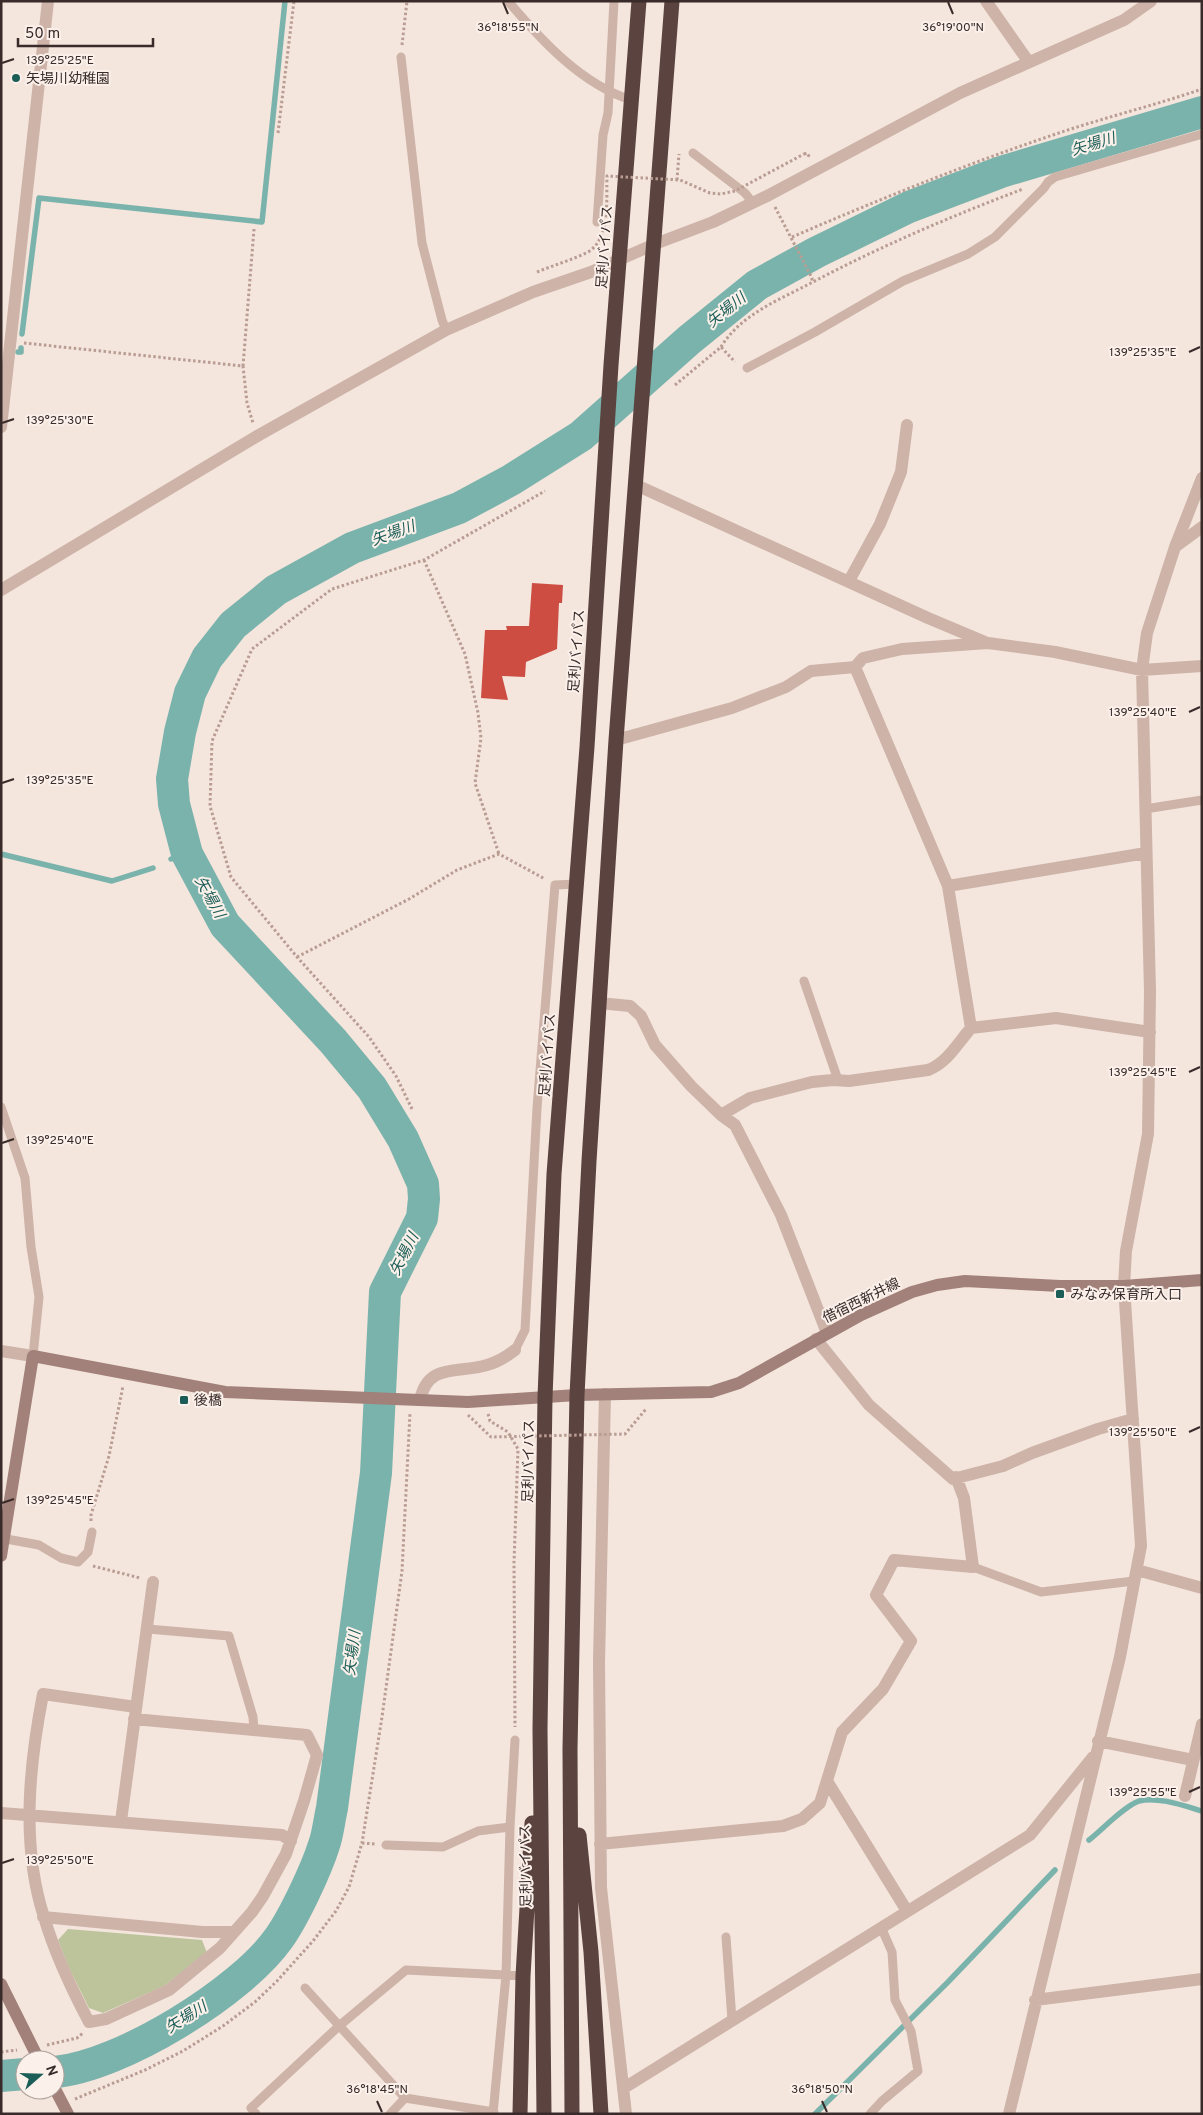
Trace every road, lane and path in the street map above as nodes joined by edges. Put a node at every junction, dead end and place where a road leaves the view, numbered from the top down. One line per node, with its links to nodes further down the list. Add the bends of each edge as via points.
1 (48, 1): 33 (street)
2 (294, 1): 16 (path)
3 (407, 1): 11 (path)
4 (508, 1): 14 (lane, via 560,56)
5 (614, 1): 14 (lane)
6 (639, 1): 15 (highway, 足利バイパス)
7 (672, 1): 28 (highway)
8 (986, 1): 12 (street)
9 (1151, 1): 10 (street)
10 (1137, 5): 12 (street, via 1124,20)
11 (401, 57): 32 (lane, via 422,243)
12 (1028, 61): 23 (street, via 960,93)
13 (1202, 89): 27 (path, via 1055,134 922,182)
14 (609, 92): 15 (lane); 25 (lane)
15 (631, 100): 29 (highway, 足利バイパス)
16 (278, 133)
17 (1202, 134): 22 (lane, via 1112,158)
18 (680, 147): 21 (path)
19 (693, 154): 23 (lane, via 745,193)
20 (804, 154): 21 (path, bridge, via 729,193 710,193)
21 (677, 180): 30 (path, bridge, via 607,176 604,227 598,241 588,252)
22 (1048, 182): 31 (path, via 1022,189 941,222); 36 (lane, via 1002,230 968,254 903,281)
23 (753, 203): 28 (street)
24 (773, 203): 27 (path)
25 (597, 222)
26 (254, 229): 35 (path)
27 (793, 239): 31 (path)
28 (654, 244): 29 (street); 42 (highway)
29 (619, 261): 32 (street, via 533,292); 58 (highway, 足利バイパス)
30 (538, 272)
31 (812, 282): 34 (path, via 763,307)
32 (446, 330): 40 (street)
33 (6, 341): 35 (path); 39 (street)
34 (721, 347): 36 (path, via 740,367); 37 (path)
35 (243, 366): 40 (path, via 247,403)
36 (747, 368)
37 (675, 385)
38 (907, 425): 47 (street, via 901,472 880,524)
39 (1, 427)
40 (259, 435): 48 (street)
41 (1202, 478): 45 (street)
42 (636, 485): 47 (street); 53 (highway)
43 (545, 491): 46 (path)
44 (1202, 527): 45 (street)
45 (1175, 547): 52 (street, via 1147,633)
46 (424, 560): 57 (path, via 465,654 481,738 475,783); 61 (path, via 332,589 252,649 212,742 210,806 231,876)
47 (849, 582): 49 (street)
48 (1, 590)
49 (988, 643): 51 (street, via 902,650 863,658); 52 (street, via 1055,652)
50 (1202, 666): 52 (street)
51 (855, 667): 53 (street, via 811,670 786,687 732,708); 60 (street)
52 (1142, 670): 55 (street)
53 (616, 740): 63 (highway)
54 (1202, 800): 55 (lane)
55 (1145, 808): 56 (street)
56 (1146, 853): 60 (street); 65 (street)
57 (499, 854): 59 (path); 61 (path, via 456,870 409,899)
58 (576, 884): 59 (lane); 79 (highway, 足利バイパス, via 554,1174)
59 (555, 885): 73 (lane, via 537,1108 525,1330)
60 (948, 886): 64 (street)
61 (297, 957): 68 (path, via 369,1036 396,1076)
62 (804, 981): 66 (lane)
63 (599, 1003): 69 (street, via 630,1006 641,1016 656,1045); 78 (highway)
64 (971, 1028): 65 (street, via 1056,1018); 66 (street, via 937,1067)
65 (1150, 1032): 71 (street, via 1148,1134 1126,1251)
66 (838, 1080): 69 (street, via 812,1082 766,1093 750,1098)
67 (1, 1107): 75 (lane, via 25,1178 39,1297)
68 (412, 1109)
69 (720, 1116): 72 (street, via 735,1125 782,1215)
70 (1202, 1280): 71 (street, 借宿西新井線)
71 (1124, 1286): 72 (street, 借宿西新井線, via 966,1281 937,1284 888,1302); 84 (street)
72 (821, 1336): 77 (street, 借宿西新井線, via 739,1383 710,1392); 85 (street, via 869,1405 953,1479)
73 (515, 1350): 80 (street, via 486,1366 436,1375 423,1387)
74 (1, 1351): 75 (street)
75 (33, 1356): 76 (street); 87 (street)
76 (126, 1373): 80 (street, 借宿西新井線, via 225,1392); 86 (path, via 109,1456 91,1515)
77 (605, 1394): 78 (street, 借宿西新井線); 110 (street, via 598,1662)
78 (577, 1395): 79 (street, 借宿西新井線); 101 (highway)
79 (545, 1397): 81 (street, 借宿西新井線); 97 (highway, 足利バイパス)
80 (420, 1400): 81 (street, 借宿西新井線)
81 (487, 1401): 99 (path, via 490,1421 508,1432 518,1449 514,1563)
82 (646, 1408): 83 (path, bridge, via 625,1434 491,1437)
83 (468, 1415)
84 (1134, 1419): 85 (street, via 1032,1452 1003,1466); 91 (street, via 1142,1546)
85 (956, 1478): 90 (street, via 964,1498)
86 (92, 1532): 89 (lane, via 88,1552)
87 (3, 1538): 88 (street); 89 (lane, via 38,1545 61,1558)
88 (1, 1556)
89 (78, 1562): 92 (path)
90 (973, 1567): 91 (lane, via 1041,1592); 103 (street, via 894,1560 876,1595 911,1641 883,1689 842,1732)
91 (1136, 1575): 93 (street); 100 (street, via 1120,1657)
92 (153, 1582): 94 (street)
93 (1202, 1588)
94 (148, 1629): 95 (street); 98 (lane, via 229,1636 253,1717)
95 (135, 1713): 98 (street); 106 (street, via 43,1694 37,1726); 107 (street)
96 (1202, 1724): 102 (street)
97 (540, 1729): 118 (highway); 138 (highway, 足利バイパス)
98 (254, 1731): 109 (street, via 307,1735 316,1755)
99 (515, 1740): 108 (lane)
100 (1097, 1747): 102 (street); 112 (street, via 1030,1835); 122 (street)
101 (570, 1749): 139 (highway); 140 (highway, via 590,1952)
102 (1193, 1760): 104 (street)
103 (827, 1781): 110 (street, via 820,1803 802,1819 782,1826); 112 (street)
104 (1185, 1796)
105 (1, 1812): 106 (street)
106 (30, 1815): 107 (street); 113 (street, via 35,1877)
107 (121, 1821): 109 (street, via 282,1835)
108 (510, 1827): 111 (lane, via 478,1831 443,1847); 117 (lane)
109 (291, 1841): 115 (street, via 263,1896)
110 (600, 1844): 130 (street, via 601,1888)
111 (386, 1845)
112 (907, 1911): 114 (street)
113 (43, 1917): 115 (street, via 202,1932); 115 (street, via 66,1978 88,2022 106,2019 169,1990)
114 (881, 1927): 123 (street); 142 (lane, via 892,1952 894,2000 911,2031 918,2071)
115 (234, 1932)
116 (726, 1937): 123 (lane)
117 (506, 1975): 118 (lane); 124 (lane, via 406,1970); 133 (lane)
118 (523, 1976): 137 (highway)
119 (1202, 1978): 122 (street)
120 (1, 1984): 127 (street)
121 (305, 1988): 124 (lane)
122 (1035, 2000): 143 (street)
123 (732, 2020): 130 (street)
124 (339, 2026): 131 (lane); 135 (lane, via 251,2108)
125 (84, 2033): 128 (path)
126 (15, 2050): 129 (path)
127 (39, 2050)
128 (45, 2050)
129 (1, 2052)
130 (624, 2088): 141 (street)
131 (405, 2098): 133 (lane); 136 (lane)
132 (61, 2100): 134 (street)
133 (493, 2113)
134 (68, 2114)
135 (256, 2114)
136 (390, 2114)
137 (520, 2114)
138 (544, 2114)
139 (572, 2114)
140 (601, 2114)
141 (626, 2114)
142 (870, 2114)
143 (1009, 2114)

